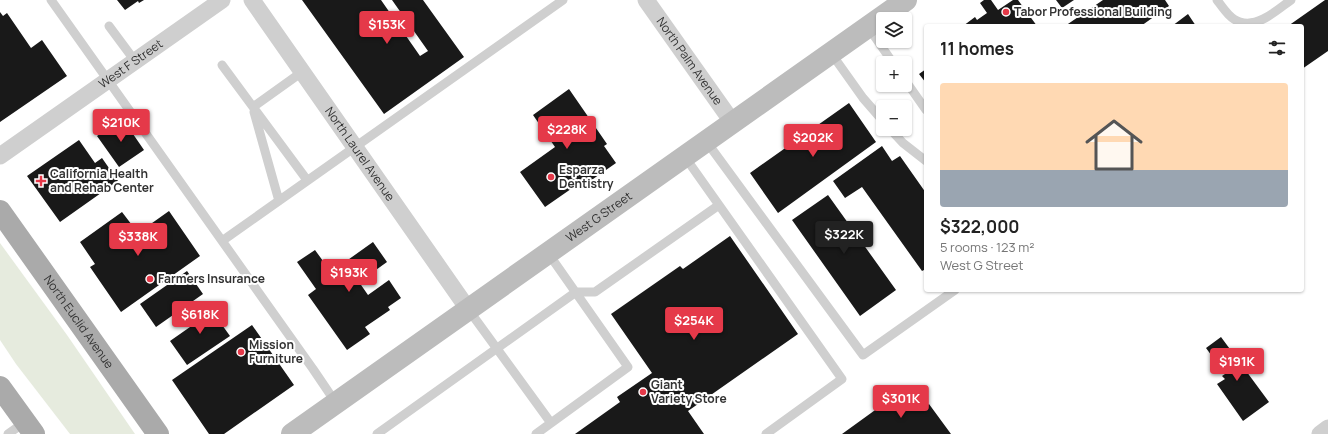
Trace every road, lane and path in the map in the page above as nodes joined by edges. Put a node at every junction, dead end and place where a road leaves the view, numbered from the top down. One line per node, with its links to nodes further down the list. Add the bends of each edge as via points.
1 (51, 0): 16 (lane)
2 (222, 0): 13 (street, West F Street)
3 (252, 0): 15 (street, North Laurel Avenue)
4 (563, 0): 24 (lane)
5 (646, 0): 21 (street, North Palm Avenue)
6 (906, 0): 10 (street, West G Street)
7 (1217, 0): 8 (lane, via 1227,13 1239,22 1249,22 1270,15)
8 (1291, 0)
9 (109, 26): 13 (lane)
10 (868, 27): 11 (street, West G Street); 12 (lane)
11 (831, 53): 20 (lane); 21 (street, West G Street)
12 (888, 56)
13 (134, 61): 16 (street, West F Street)
14 (222, 65): 18 (lane)
15 (302, 72): 18 (lane); 24 (street, North Laurel Avenue)
16 (107, 80): 25 (street, West F Street); 32 (lane)
17 (912, 90): 19 (lane)
18 (253, 107): 28 (lane); 29 (lane)
19 (924, 107)
20 (876, 113)
21 (733, 123): 23 (street, West G Street)
22 (896, 136): 27 (lane)
23 (706, 141): 26 (street, West G Street); 35 (lane, via 863,355)
24 (355, 146): 28 (lane); 36 (street, North Laurel Avenue)
25 (0, 156)
26 (685, 157): 30 (lane); 33 (street, West G Street)
27 (924, 159)
28 (307, 180): 29 (lane)
29 (279, 201): 32 (lane)
30 (719, 205): 34 (lane, via 595,292); 48 (lane, via 842,379)
31 (0, 211): 44 (main road, North Euclid Avenue)
32 (222, 241): 39 (lane)
33 (548, 253): 34 (lane); 36 (street, West G Street)
34 (576, 292): 37 (lane); 40 (lane, via 628,367)
35 (952, 292)
36 (468, 309): 37 (lane); 39 (street, West G Street)
37 (497, 347): 40 (lane); 46 (lane)
38 (0, 387): 41 (main road)
39 (336, 403): 45 (street, West G Street)
40 (552, 423): 47 (lane)
41 (30, 428): 43 (lane)
42 (1328, 428): 49 (street)
43 (8, 434)
44 (158, 434)
45 (292, 434)
46 (377, 434)
47 (536, 434)
48 (766, 434)
49 (1320, 434)

